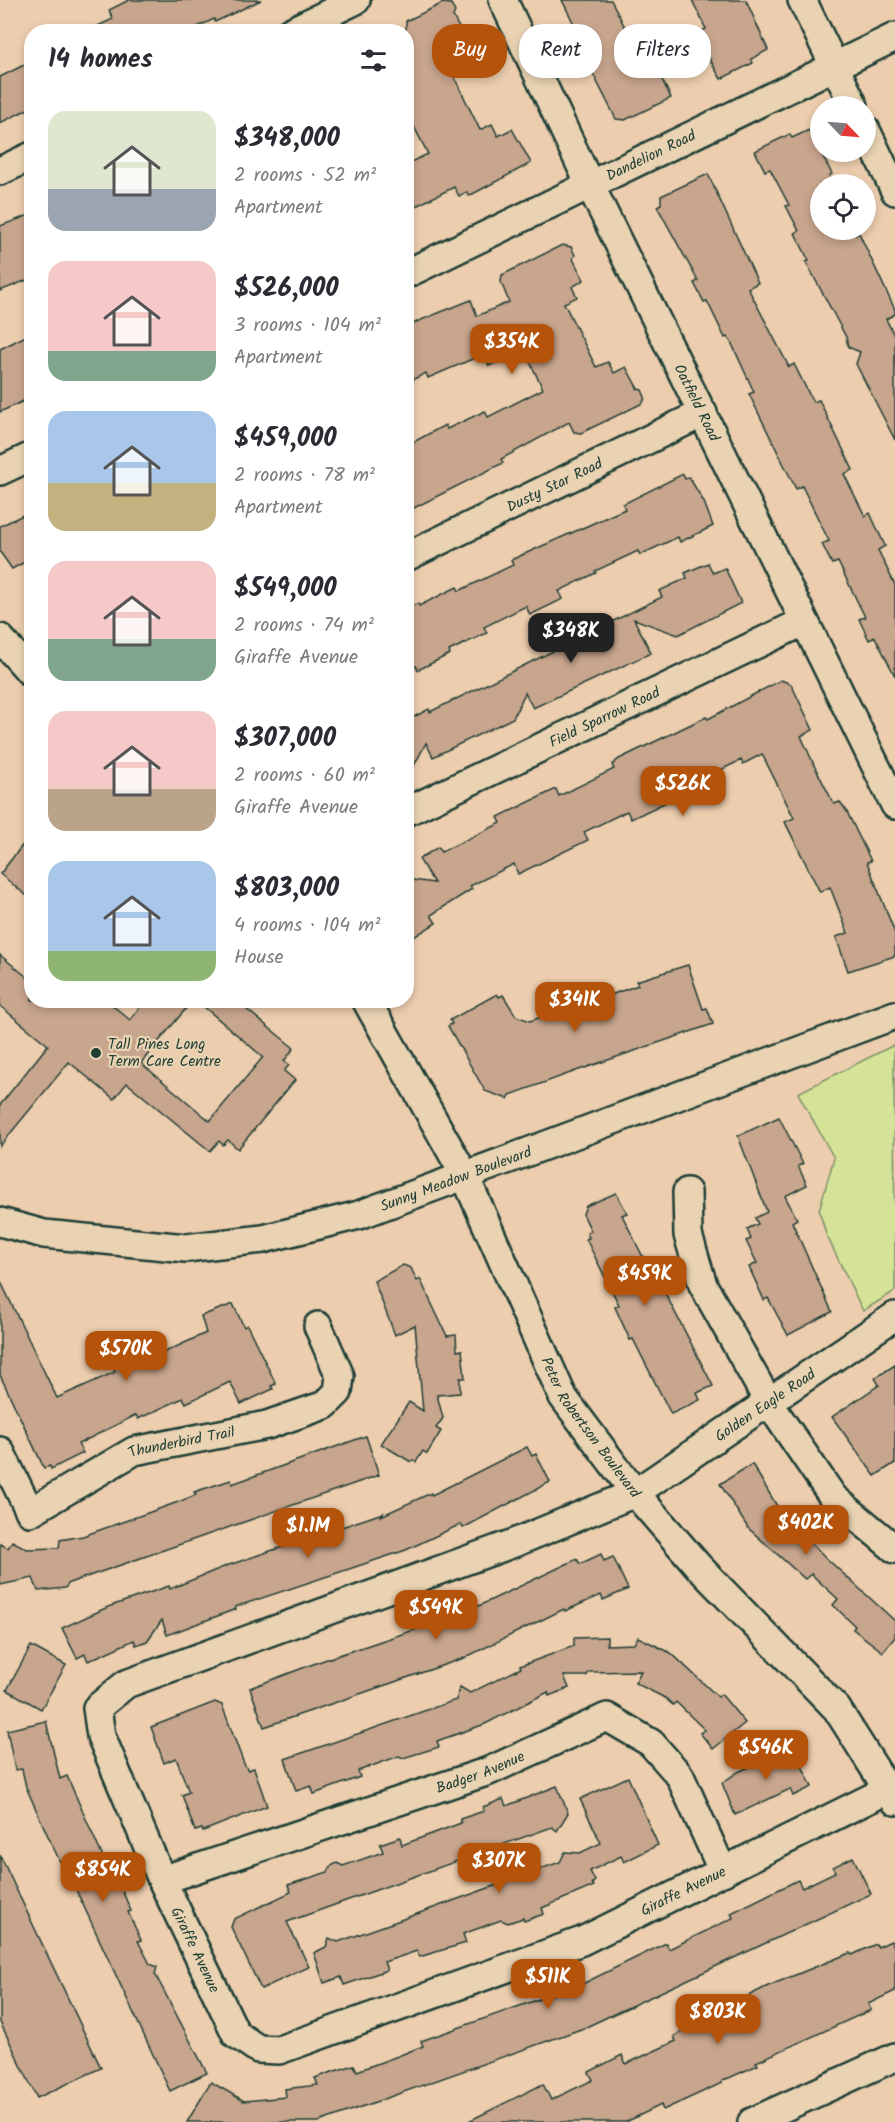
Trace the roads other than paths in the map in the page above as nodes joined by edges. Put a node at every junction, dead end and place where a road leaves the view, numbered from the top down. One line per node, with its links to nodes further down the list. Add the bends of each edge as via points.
1 (356, 0): 4 (street)
2 (503, 0): 11 (street, Oatfield Road)
3 (802, 0): 6 (street)
4 (306, 24)
5 (895, 37): 6 (street, Dandelion Road)
6 (834, 66): 7 (street); 11 (street, Dandelion Road)
7 (849, 96)
8 (876, 151): 12 (street)
9 (24, 160): 10 (street)
10 (0, 171)
11 (590, 185): 13 (street, Dandelion Road); 14 (street, Oatfield Road)
12 (895, 191)
13 (414, 270)
14 (703, 413): 17 (street, Dusty Star Road); 18 (street, Oatfield Road)
15 (24, 460): 16 (street)
16 (0, 471)
17 (414, 553)
18 (803, 622): 21 (street, Oatfield Road); 22 (street, Field Sparrow Road)
19 (0, 638): 20 (street)
20 (24, 665)
21 (895, 805)
22 (414, 808)
23 (370, 1008): 25 (street, Peter Robertson Boulevard)
24 (895, 1015): 25 (street, Sunny Meadow Boulevard)
25 (465, 1176): 27 (street, Sunny Meadow Boulevard, via 359,1215 263,1239 186,1248 44,1234); 32 (street, Peter Robertson Boulevard, via 563,1398)
26 (687, 1192): 30 (street, via 688,1235 703,1285)
27 (0, 1222)
28 (895, 1316): 30 (street, Golden Eagle Road)
29 (318, 1326): 31 (street, Thunderbird Trail, via 340,1376 338,1392 325,1405 267,1425 134,1451 30,1512)
30 (769, 1403): 32 (street, Golden Eagle Road); 33 (street, via 833,1497)
31 (0, 1451)
32 (635, 1493): 34 (street, Peter Robertson Boulevard, via 699,1567 837,1709); 36 (street, Giraffe Avenue, via 514,1542 126,1684 97,1708 101,1736)
33 (895, 1549)
34 (893, 1792): 35 (street, Giraffe Avenue)
35 (723, 1872): 36 (street, Badger Avenue, via 680,1776 651,1743 607,1717 489,1771); 36 (street, Giraffe Avenue, via 582,1941 279,2050 258,2049 236,2034)
36 (162, 1880)
37 (895, 2057): 38 (street)
38 (802, 2112): 39 (street)
39 (752, 2122)

